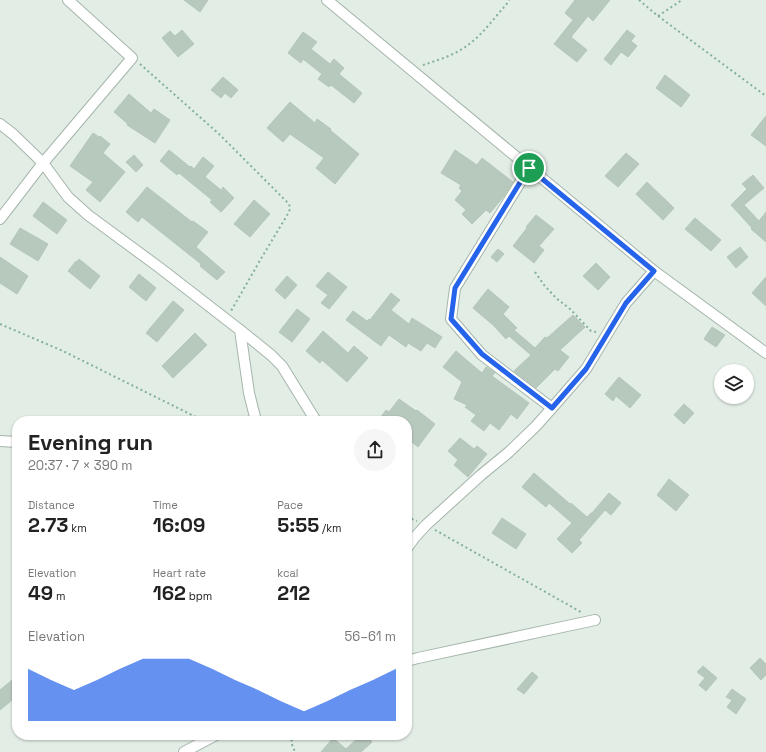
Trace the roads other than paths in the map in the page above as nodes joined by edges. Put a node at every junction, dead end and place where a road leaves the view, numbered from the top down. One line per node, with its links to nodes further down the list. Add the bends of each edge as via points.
1 (68, 0): 4 (street, via 132,58)
2 (327, 0): 5 (street)
3 (0, 124): 4 (street)
4 (42, 163): 6 (street); 8 (street, via 68,197 88,215)
5 (529, 168): 7 (street); 10 (street, via 455,288 451,319 482,354)
6 (0, 218)
7 (654, 271): 9 (street); 10 (street, via 626,303 586,369)
8 (240, 330): 11 (street); 12 (street, via 282,366)
9 (764, 348)
10 (552, 408): 15 (street, via 510,452 481,475)
11 (255, 416)
12 (313, 416)
13 (0, 441): 14 (street)
14 (12, 442)
15 (412, 540)
16 (595, 620): 17 (street)
17 (412, 660)
18 (207, 740): 19 (street)
19 (184, 752)

